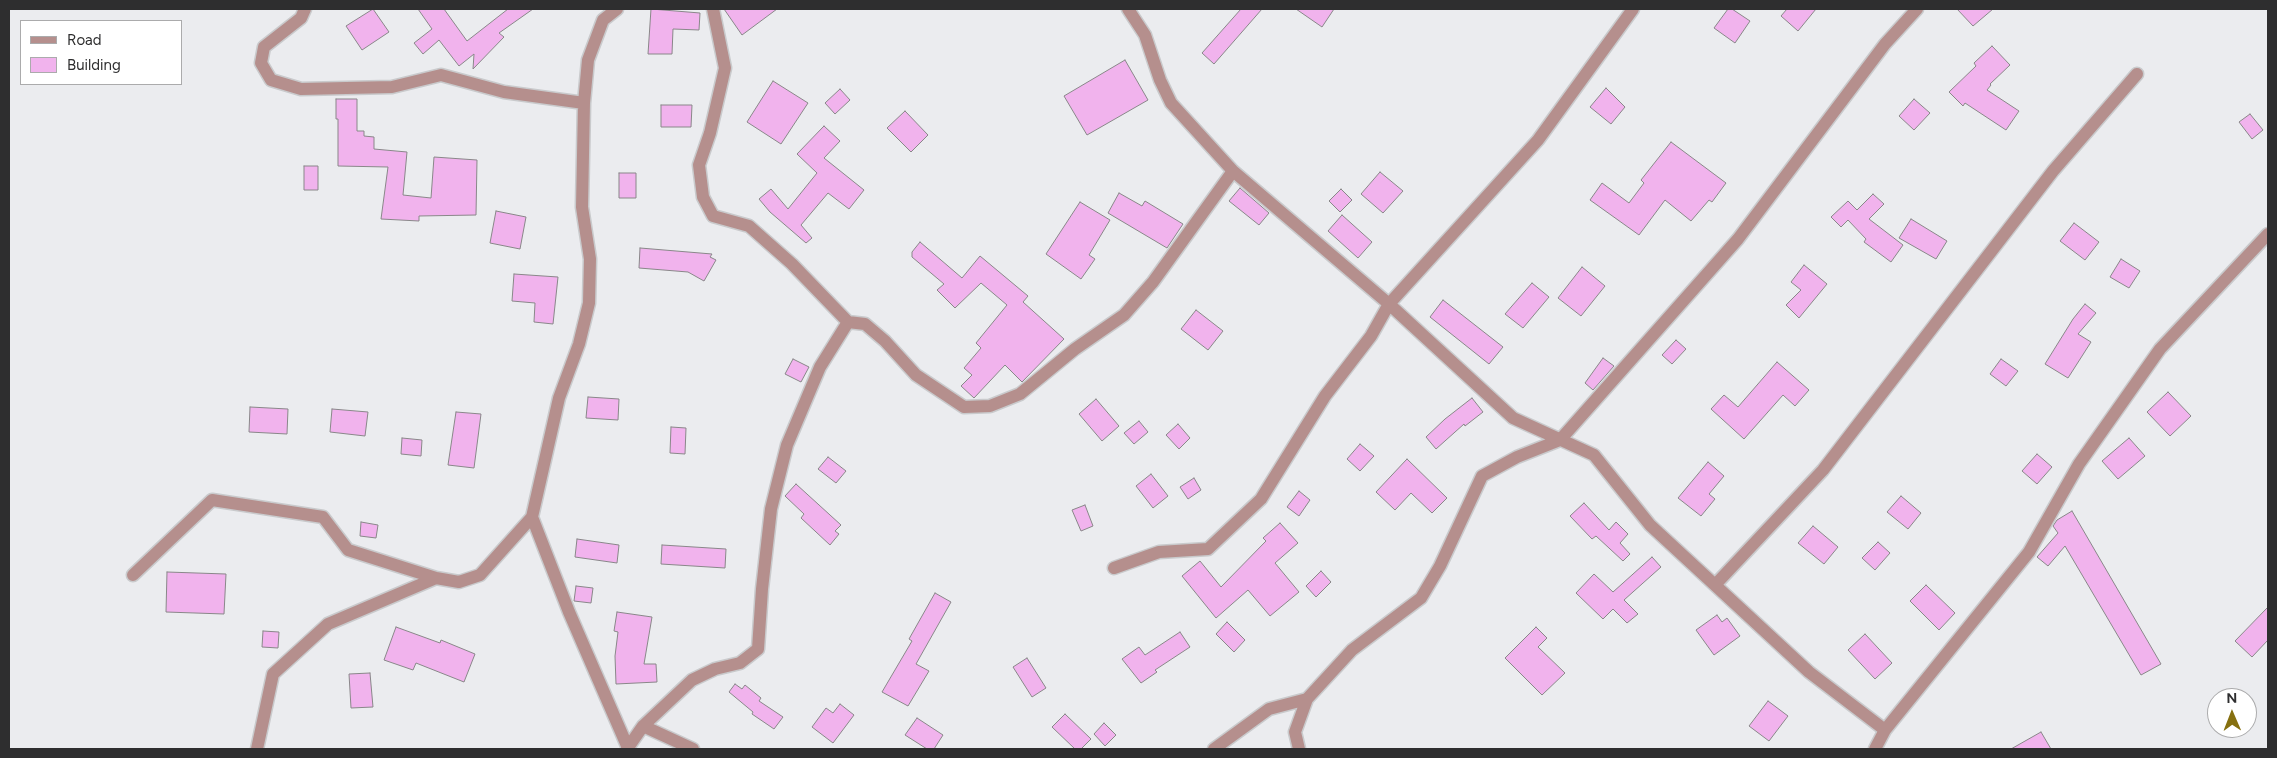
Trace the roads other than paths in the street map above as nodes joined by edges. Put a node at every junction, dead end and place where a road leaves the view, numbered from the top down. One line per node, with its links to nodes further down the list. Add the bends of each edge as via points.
1 (305, 9): 8 (street, via 301,18 264,47 261,64 271,80 301,89 392,87 441,75 504,92)
2 (617, 9): 8 (street, via 602,20 594,38 588,60)
3 (713, 9): 12 (street, via 725,68 699,166 703,197 713,216 749,226 792,264)
4 (1128, 9): 9 (street, via 1144,35 1171,103)
5 (1633, 9): 11 (street, via 1538,140)
6 (1917, 9): 13 (street, via 1885,44 1738,239)
7 (2137, 74): 18 (street, via 2053,171 1822,470)
8 (584, 103): 14 (street, via 582,207 590,260 589,303 579,344 559,398)
9 (1233, 171): 11 (street); 12 (street, via 1154,282 1124,315 1020,394 990,406 964,407 916,375 866,324)
10 (2268, 234): 21 (street, via 2160,349 2080,464 2030,552)
11 (1389, 304): 13 (street, via 1513,418); 15 (street, via 1371,336 1325,396 1261,499 1208,549 1159,552)
12 (848, 322): 20 (street, via 820,367 787,445 771,509 758,649 740,663 692,680)
13 (1560, 440): 18 (street, via 1594,455 1650,525); 19 (street, via 1517,457 1482,476 1440,566 1421,598 1352,650)
14 (532, 517): 17 (street, via 480,575 459,582); 23 (street)
15 (1114, 568)
16 (133, 575): 17 (street, via 212,500 323,516 348,550)
17 (436, 578): 22 (street, via 328,624 273,674)
18 (1716, 585): 21 (street, via 1809,672)
19 (1307, 699): 25 (street, via 1269,709); 26 (street, via 1295,732)
20 (643, 726): 23 (street); 24 (street)
21 (1885, 730): 27 (street)
22 (257, 749)
23 (628, 749)
24 (693, 749)
25 (1214, 749)
26 (1299, 749)
27 (1875, 749)

